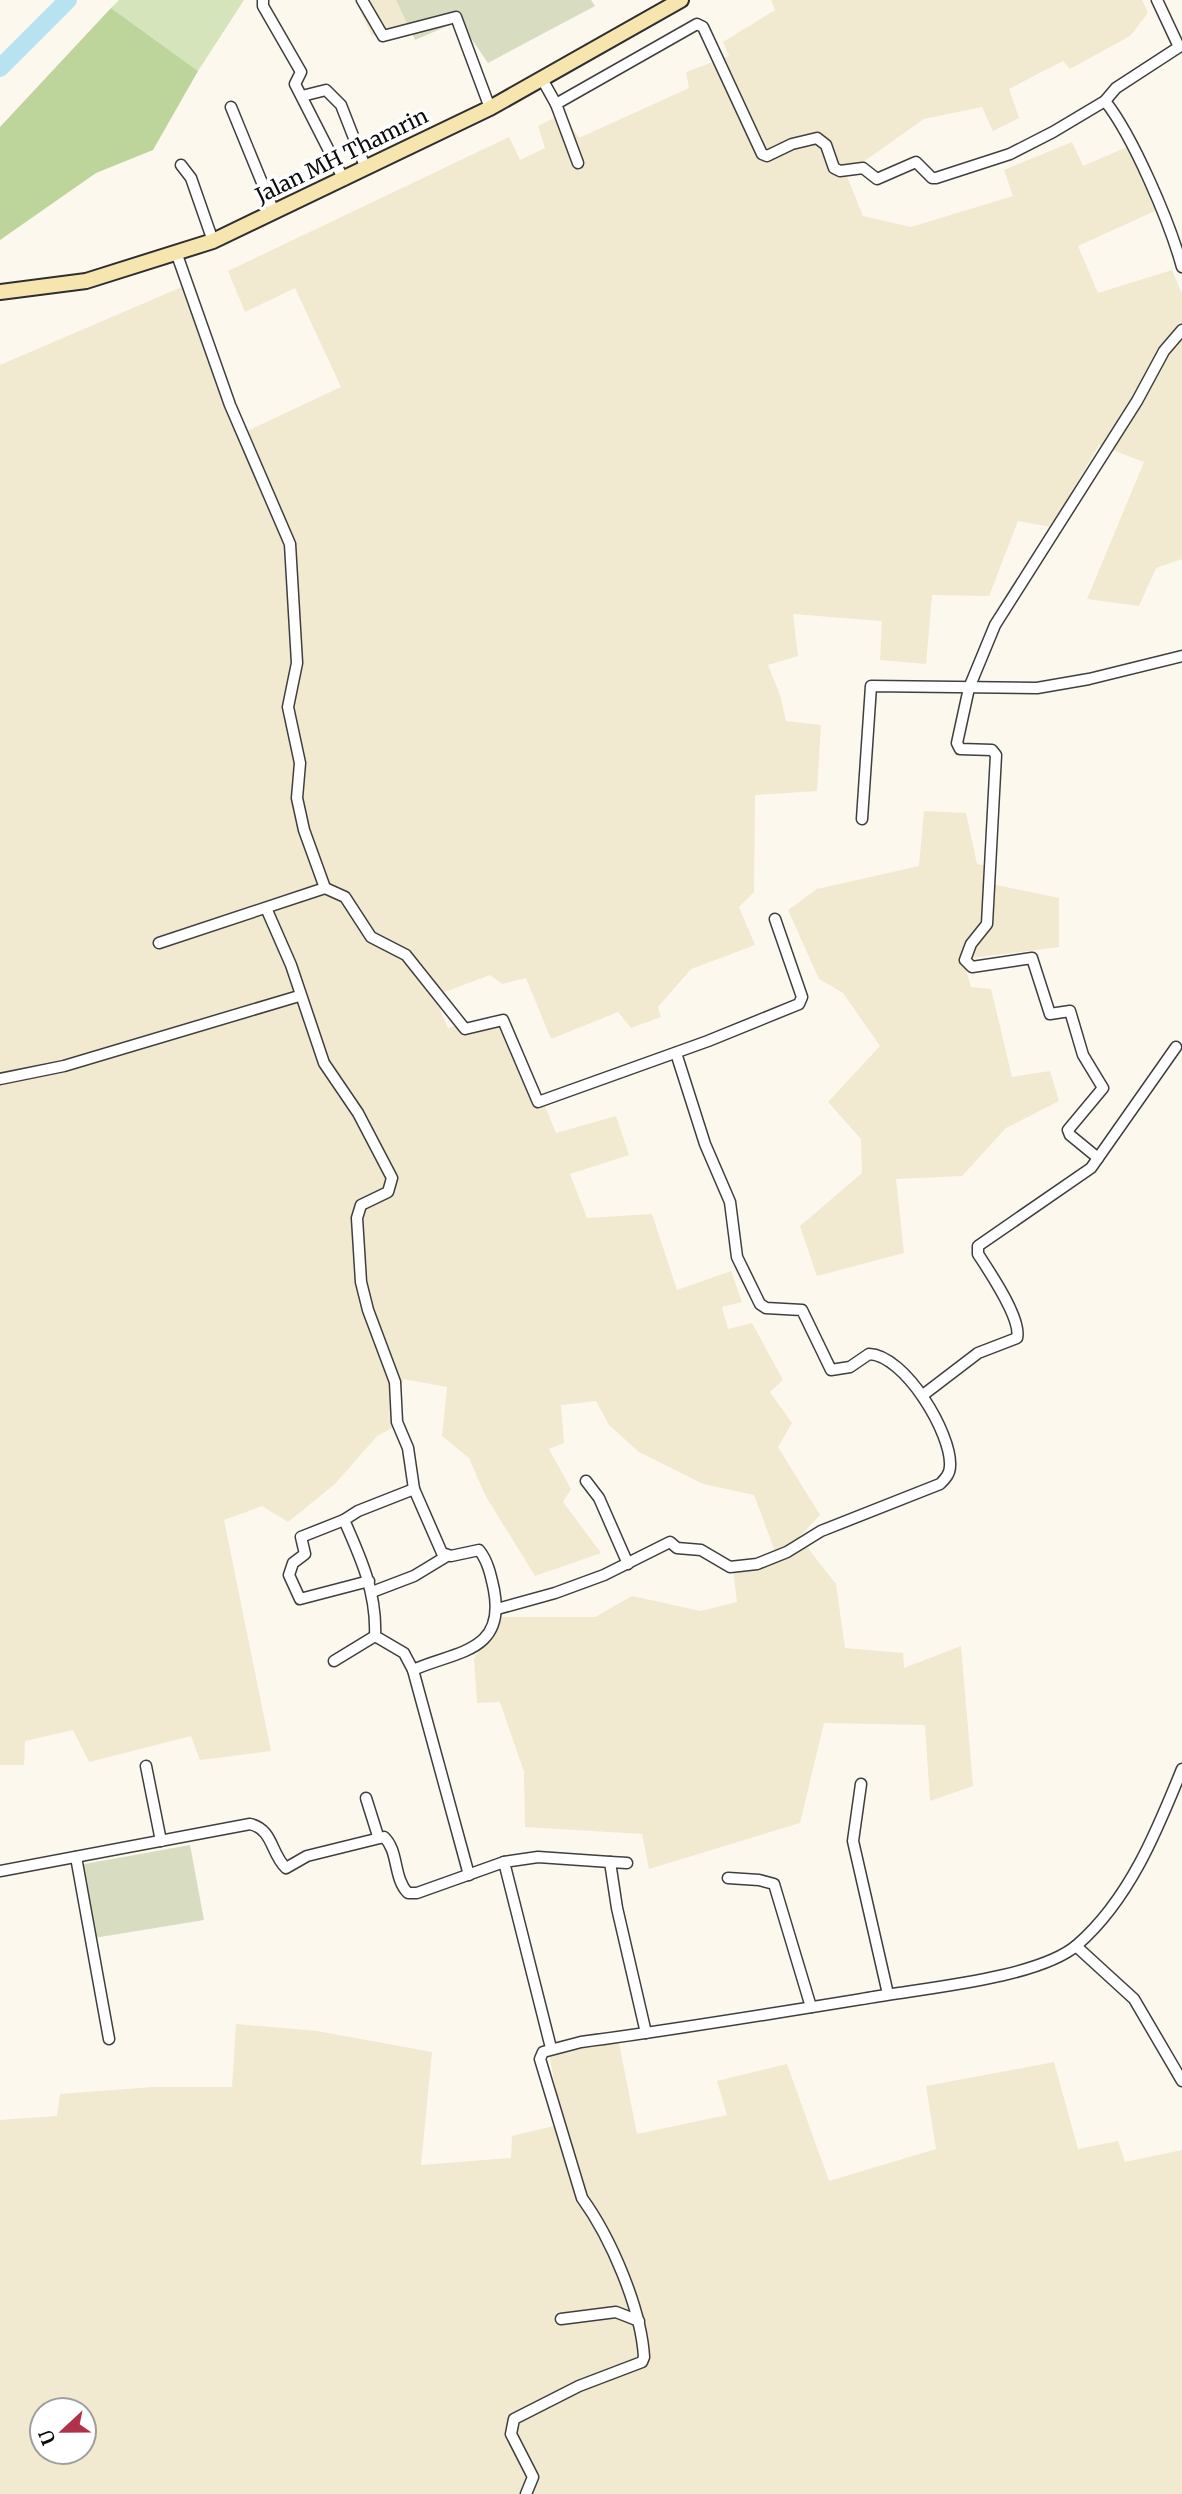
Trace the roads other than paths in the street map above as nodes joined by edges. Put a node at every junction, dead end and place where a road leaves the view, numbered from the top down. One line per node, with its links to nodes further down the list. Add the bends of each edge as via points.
1 (263, 0): 6 (street, via 301,72 295,83)
2 (362, 0): 10 (street, via 383,36 456,17)
3 (1157, 0): 7 (street, via 1179,47 1116,88)
4 (677, 1): 5 (street, Jalan MH Thamrin)
5 (542, 79): 8 (street); 10 (street, Jalan MH Thamrin)
6 (302, 96): 13 (street, via 326,90 341,105); 14 (street)
7 (1105, 101): 8 (street, via 1010,154 936,178 916,162 877,179 863,168 834,168 826,145 817,138 762,154 724,68 697,23); 18 (street, via 1127,136)
8 (556, 104): 11 (street)
9 (231, 107): 15 (street)
10 (490, 108): 13 (street, Jalan MH Thamrin)
11 (578, 163)
12 (181, 165): 16 (street, via 191,178)
13 (366, 169): 14 (street, Jalan MH Thamrin)
14 (344, 180): 15 (street, Jalan MH Thamrin)
15 (274, 212): 16 (street, Jalan MH Thamrin)
16 (214, 241): 17 (street, Jalan MH Thamrin)
17 (176, 252): 19 (street, Jalan MH Thamrin, via 86,281); 24 (street, via 230,405 290,544 297,663 288,707 300,763 297,798)
18 (1182, 267)
19 (0, 292)
20 (1182, 330): 22 (street, via 1164,351 1016,588)
21 (1182, 656): 22 (street, via 1037,688)
22 (969, 688): 23 (street, via 871,686); 32 (street, via 957,747 994,751 996,787 987,924 965,960 972,967 1032,958 1050,1014 1070,1011 1083,1055 1103,1088 1068,1130)
23 (862, 819)
24 (325, 888): 25 (street); 30 (street, via 345,897 371,937 406,956 465,1029 503,1020 538,1102)
25 (267, 908): 27 (street); 28 (street)
26 (775, 919): 30 (street, via 801,1002)
27 (159, 943)
28 (299, 996): 31 (street, via 64,1066); 35 (street, via 324,1063 358,1113 392,1178 388,1192 357,1210 357,1229 368,1310 395,1382 397,1422 408,1448)
29 (1176, 1047): 32 (street)
30 (676, 1053): 33 (street, via 705,1144 730,1202 737,1257 760,1304 802,1310 831,1370 850,1367 865,1355 875,1354 898,1366)
31 (0, 1079)
32 (1098, 1158): 33 (street, via 1071,1185 978,1246 978,1254 1014,1318 1017,1338 978,1353)
33 (923, 1395): 38 (street, via 951,1465 940,1484 821,1531 757,1564 730,1567 701,1550 677,1548 670,1542)
34 (586, 1481): 38 (street)
35 (414, 1489): 36 (street); 37 (street)
36 (344, 1520): 39 (street); 39 (street, via 301,1537 305,1554 293,1563 289,1574 300,1599)
37 (447, 1556): 39 (street, via 414,1576); 40 (street, via 479,1550 490,1572)
38 (628, 1564): 40 (street, via 555,1593)
39 (370, 1587): 41 (street)
40 (497, 1609): 43 (street, via 491,1630 480,1645)
41 (375, 1636): 42 (street); 43 (street, via 404,1653)
42 (334, 1661)
43 (413, 1670): 55 (street)
44 (146, 1766): 49 (street)
45 (1182, 1769): 57 (street, via 1156,1835 1100,1922)
46 (861, 1784): 58 (street, via 853,1841)
47 (366, 1798): 48 (street)
48 (378, 1836): 49 (street, via 307,1856 286,1868 266,1832 250,1824); 55 (street, via 388,1839 401,1886 408,1893)
49 (161, 1842): 50 (street)
50 (76, 1857): 54 (street); 61 (street)
51 (504, 1862): 52 (street, via 538,1857); 55 (street); 62 (street)
52 (610, 1862): 53 (street); 60 (street)
53 (627, 1863)
54 (0, 1871)
55 (469, 1875)
56 (728, 1878): 59 (street, via 774,1884)
57 (1076, 1946): 58 (street, via 1030,1968); 63 (street, via 1134,1999)
58 (888, 1994): 59 (street)
59 (811, 2007): 60 (street)
60 (646, 2033): 62 (street)
61 (109, 2039)
62 (551, 2048): 65 (street, via 540,2059 582,2199 596,2217)
63 (1182, 2081)
64 (561, 2319): 65 (street, via 616,2312)
65 (639, 2321): 66 (street, via 642,2362 579,2386 514,2419 511,2434 533,2476)
66 (526, 2494)

